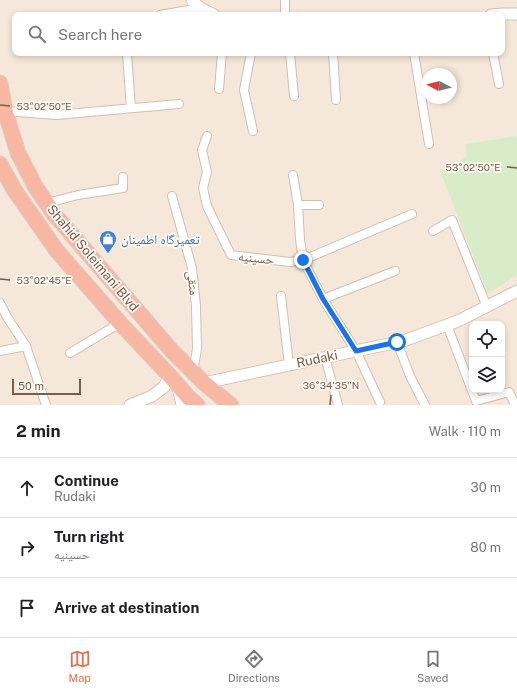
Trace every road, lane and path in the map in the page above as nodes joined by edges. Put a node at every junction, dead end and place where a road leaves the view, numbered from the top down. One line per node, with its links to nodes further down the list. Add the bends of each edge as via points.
1 (285, 0): 5 (street)
2 (196, 4): 3 (street); 4 (main road)
3 (170, 12)
4 (209, 12)
5 (285, 12)
6 (505, 14): 7 (main road)
7 (517, 14)
8 (127, 56): 21 (street)
9 (222, 56): 17 (street)
10 (250, 56): 23 (street, via 244,90)
11 (290, 56): 18 (street)
12 (333, 56): 19 (street)
13 (414, 56): 25 (street)
14 (494, 56): 16 (street)
15 (0, 83): 22 (highway, Shahid Soleimani Blvd)
16 (499, 84)
17 (219, 89)
18 (294, 96)
19 (336, 100)
20 (179, 104): 21 (street)
21 (130, 108): 22 (street, via 56,115)
22 (5, 112): 30 (highway, Shahid Soleimani Blvd, via 18,153)
23 (253, 130)
24 (207, 136): 35 (street, حسینیه, via 202,150 207,172 203,188 207,206 231,255 290,262)
25 (429, 144)
26 (0, 164): 42 (highway, Shahid Soleimani Blvd, via 14,192 57,251)
27 (293, 175): 31 (street)
28 (123, 177): 30 (street, via 124,188 78,194)
29 (172, 196): 51 (street, متقی, via 192,268)
30 (47, 203): 51 (highway, Shahid Soleimani Blvd, via 162,339)
31 (298, 205): 32 (street); 35 (street)
32 (319, 205)
33 (412, 214): 35 (street)
34 (433, 231): 41 (street, via 452,220)
35 (303, 260): 39 (street)
36 (394, 271): 39 (street)
37 (517, 291): 41 (main road, Rudaki)
38 (281, 296): 50 (street)
39 (323, 299): 47 (street)
40 (0, 303): 45 (street)
41 (487, 306): 43 (main road, Rudaki)
42 (120, 323): 48 (street); 52 (highway, Shahid Soleimani Blvd)
43 (446, 325): 44 (main road, Rudaki); 62 (street, via 476,401 509,392)
44 (397, 342): 47 (main road, Rudaki); 61 (street)
45 (26, 346): 46 (street); 55 (street)
46 (0, 351)
47 (356, 351): 49 (main road, Rudaki); 54 (street)
48 (70, 353)
49 (325, 357): 50 (main road, Rudaki); 60 (street)
50 (289, 365): 51 (main road, Rudaki)
51 (199, 377): 59 (highway, Shahid Soleimani Blvd)
52 (174, 381): 53 (main road, via 164,387); 57 (main road); 58 (highway, Shahid Soleimani Blvd)
53 (155, 401): 56 (main road)
54 (380, 402)
55 (46, 405)
56 (130, 405)
57 (182, 405)
58 (197, 405)
59 (231, 405)
60 (338, 405)
61 (425, 405)
62 (515, 405)

